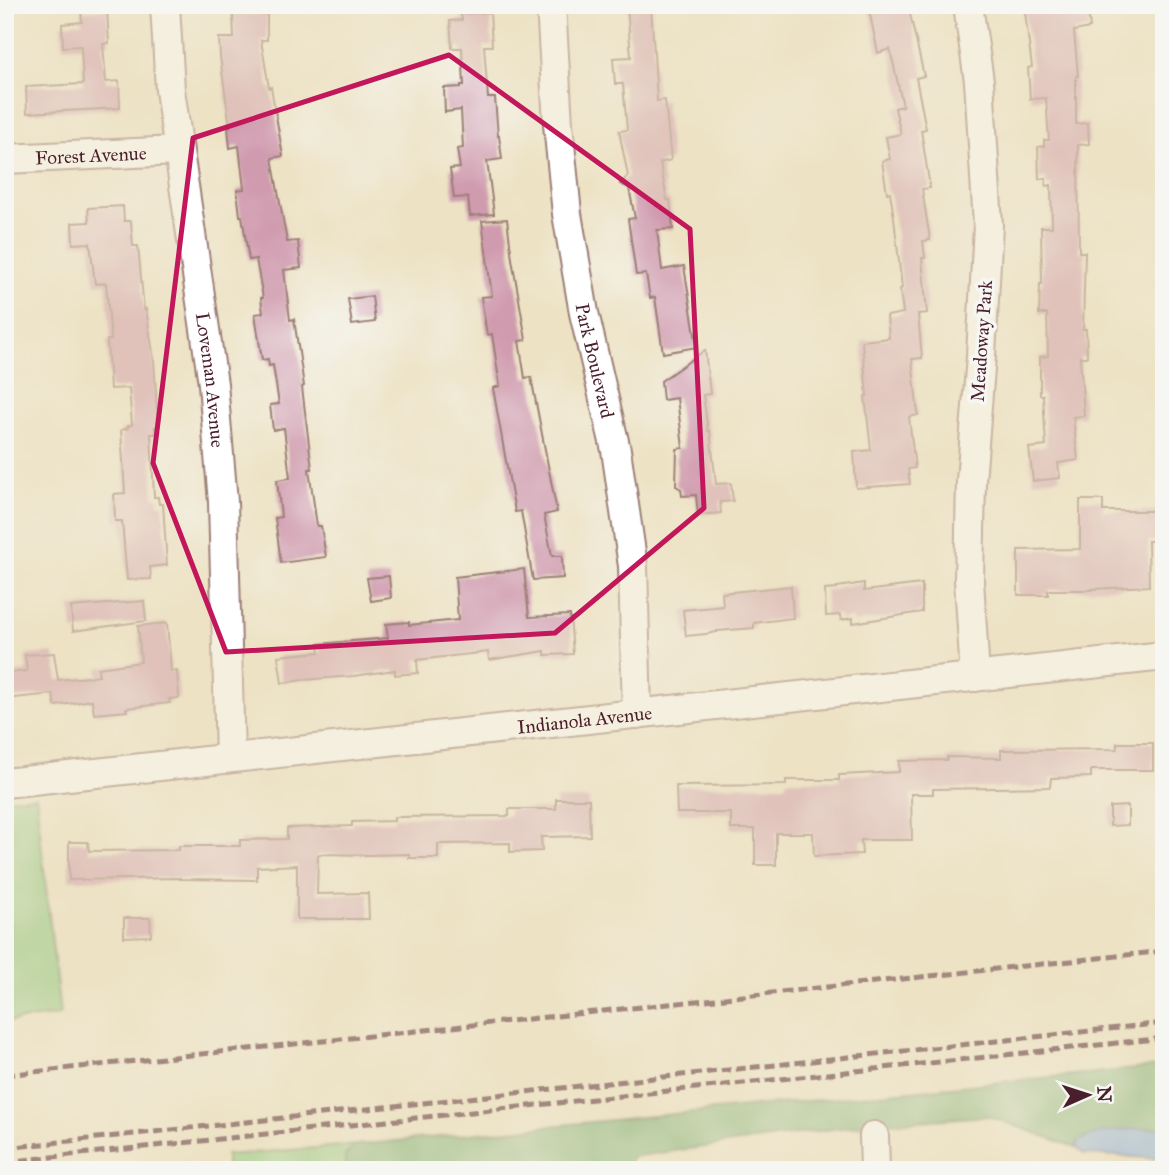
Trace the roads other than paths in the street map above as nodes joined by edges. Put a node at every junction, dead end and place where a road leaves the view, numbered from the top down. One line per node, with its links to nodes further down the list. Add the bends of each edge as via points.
1 (165, 5): 4 (street, Loveman Avenue)
2 (551, 5): 8 (street, Park Boulevard, via 567,215 583,313 616,450 633,566)
3 (968, 5): 7 (street, Meadoway Park, via 979,81 988,225 971,481 969,580)
4 (178, 151): 5 (street, Forest Avenue); 9 (street, Loveman Avenue, via 213,384 222,489)
5 (5, 159)
6 (1164, 656): 7 (street, Indianola Avenue)
7 (975, 677): 8 (street, Indianola Avenue)
8 (637, 715): 9 (street, Indianola Avenue)
9 (230, 757): 10 (street, Indianola Avenue)
10 (5, 783)
11 (874, 1136): 12 (street)
12 (875, 1170)

